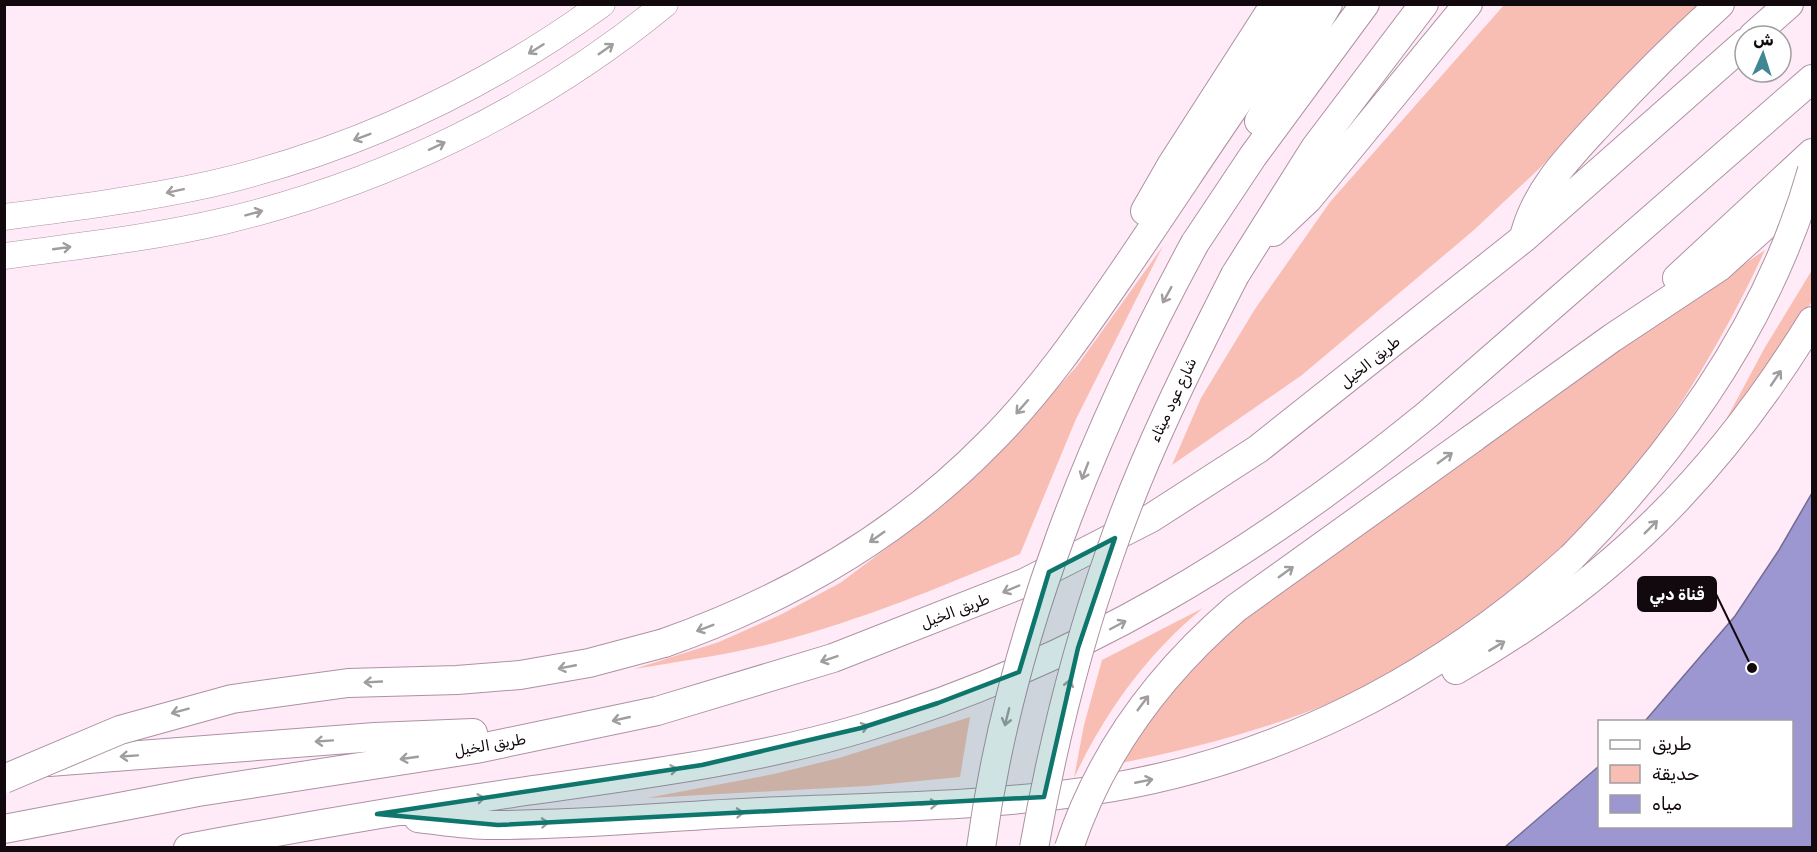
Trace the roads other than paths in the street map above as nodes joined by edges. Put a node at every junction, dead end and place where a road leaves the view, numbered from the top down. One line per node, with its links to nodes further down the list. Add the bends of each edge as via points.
1 (602, 4): 17 (main road, one-way to 17, via 471,86 403,120 332,148 202,186)
2 (664, 4): 21 (main road, one-way to 2, via 200,226 270,209 361,179 449,141 534,96 612,45)
3 (1275, 4): 22 (highway, via 1172,164 1115,268)
4 (1306, 4): 22 (highway)
5 (1328, 4): 18 (highway, via 1261,117)
6 (1365, 4): 18 (highway)
7 (1424, 4): 20 (highway, شارع عود ميثاء, via 1316,148)
8 (1468, 4): 20 (highway, via 1308,199)
9 (1720, 4): 19 (highway, via 1647,74 1555,172 1539,197)
10 (1789, 4): 11 (highway)
11 (1766, 24)
12 (1733, 54): 19 (highway, طريق الخيل)
13 (1812, 79): 29 (highway, one-way to 13, via 702,765 782,749 938,703 1089,640 1231,559 1362,468)
14 (1812, 153): 24 (highway)
15 (1812, 170): 26 (highway, bridge, via 1763,296 1698,408 1659,461 1572,557 1531,594 1441,660 1344,713)
16 (1812, 183): 24 (highway, via 1719,267)
17 (4, 217)
18 (1201, 234): 32 (highway, one-way to 32, bridge, via 1144,337 1061,532 1005,724)
19 (1524, 238): 25 (highway, طريق الخيل, one-way to 25, via 1258,449 1151,518 1067,563 980,602 784,674 657,711)
20 (1250, 250): 33 (highway, شارع عود ميثاء, one-way to 20, bridge, via 1078,648 1110,552 1189,365)
21 (4, 256)
22 (1102, 302): 28 (highway, one-way to 28, bridge, via 1017,414 963,469 903,518 839,562 736,616 664,643 589,663 520,675 348,683 232,699 120,730)
23 (1812, 321): 26 (highway, one-way to 23, via 1297,745 1409,695 1500,645 1585,585 1640,539 1725,449 1763,399)
24 (1612, 338): 34 (highway, one-way to 24, bridge, via 1095,780 1117,741 1156,687 1202,637 1236,608)
25 (550, 735): 27 (highway, one-way to 27, via 397,736); 30 (highway, طريق الخيل, one-way to 30, via 198,792)
26 (1253, 752): 29 (highway, one-way to 26, via 498,825 974,802 1092,790)
27 (4, 765)
28 (4, 779)
29 (377, 814): 31 (highway)
30 (4, 829)
31 (188, 848)
32 (981, 848)
33 (1034, 848)
34 (1069, 848)

